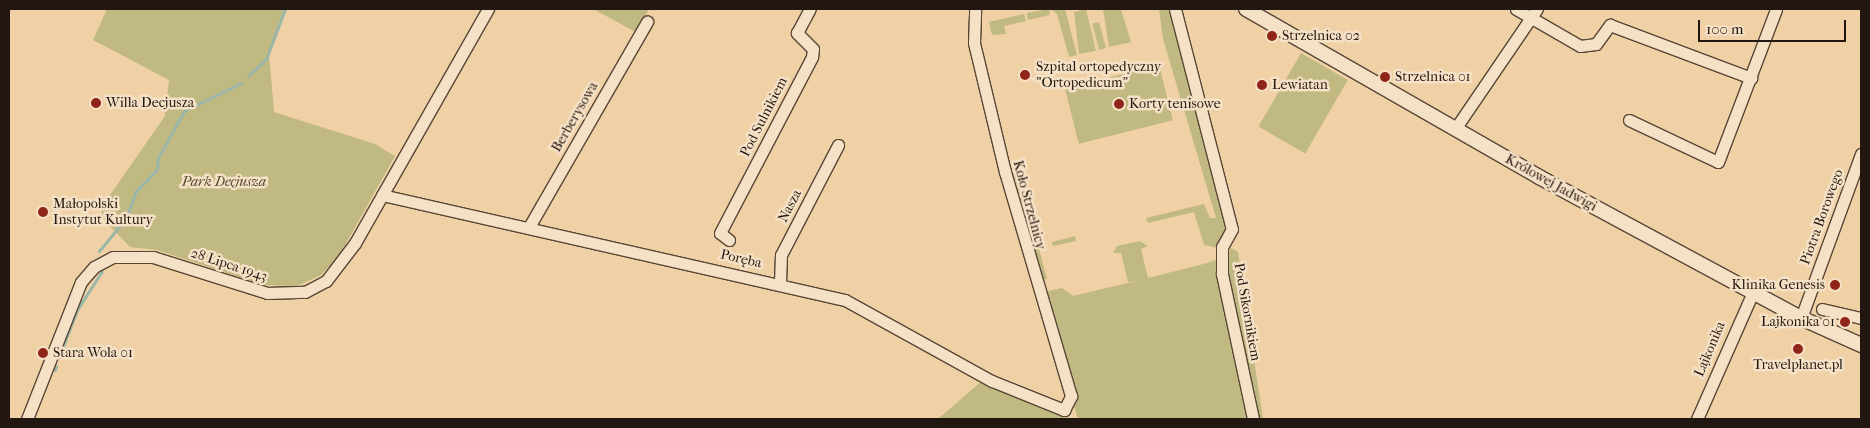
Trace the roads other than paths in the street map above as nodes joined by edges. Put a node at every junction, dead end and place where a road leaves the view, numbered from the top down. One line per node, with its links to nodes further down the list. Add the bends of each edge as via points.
1 (488, 9): 16 (street, 28 Lipca 1943)
2 (810, 9): 18 (street, Pod Sulnikiem, via 797,33 813,49 812,57 720,233)
3 (975, 9): 25 (street, Koło Strzelnicy, via 972,28 977,57)
4 (1175, 9): 27 (street, Pod Sikornikiem, via 1232,229 1222,247 1222,274)
5 (1516, 9): 9 (street)
6 (1537, 9): 9 (street)
7 (1776, 9): 11 (street)
8 (1254, 10): 13 (street, Królowej Jadwigi)
9 (1530, 19): 11 (street, via 1584,47 1596,44 1610,25); 13 (street)
10 (647, 22): 17 (street, Berberysowa)
11 (1751, 78): 12 (street, via 1718,162)
12 (1629, 120)
13 (1455, 129): 20 (street, Królowej Jadwigi)
14 (838, 145): 19 (street, Nasza, via 781,256)
15 (1861, 154): 22 (street, Piotra Borowego)
16 (382, 195): 17 (street, Poręba); 26 (street, 28 Lipca 1943, via 338,270 305,292 267,293 139,254 113,257 94,267 68,307)
17 (529, 227): 19 (street, Poręba)
18 (729, 240)
19 (780, 283): 25 (street, Poręba, via 845,300 878,314 992,381 1055,410)
20 (1753, 292): 22 (street, Królowej Jadwigi); 28 (street, Lajkonika)
21 (1822, 309): 23 (street)
22 (1801, 318): 24 (street, Królowej Jadwigi)
23 (1861, 318)
24 (1861, 345)
25 (1070, 406)
26 (27, 419)
27 (1253, 419)
28 (1697, 419)

